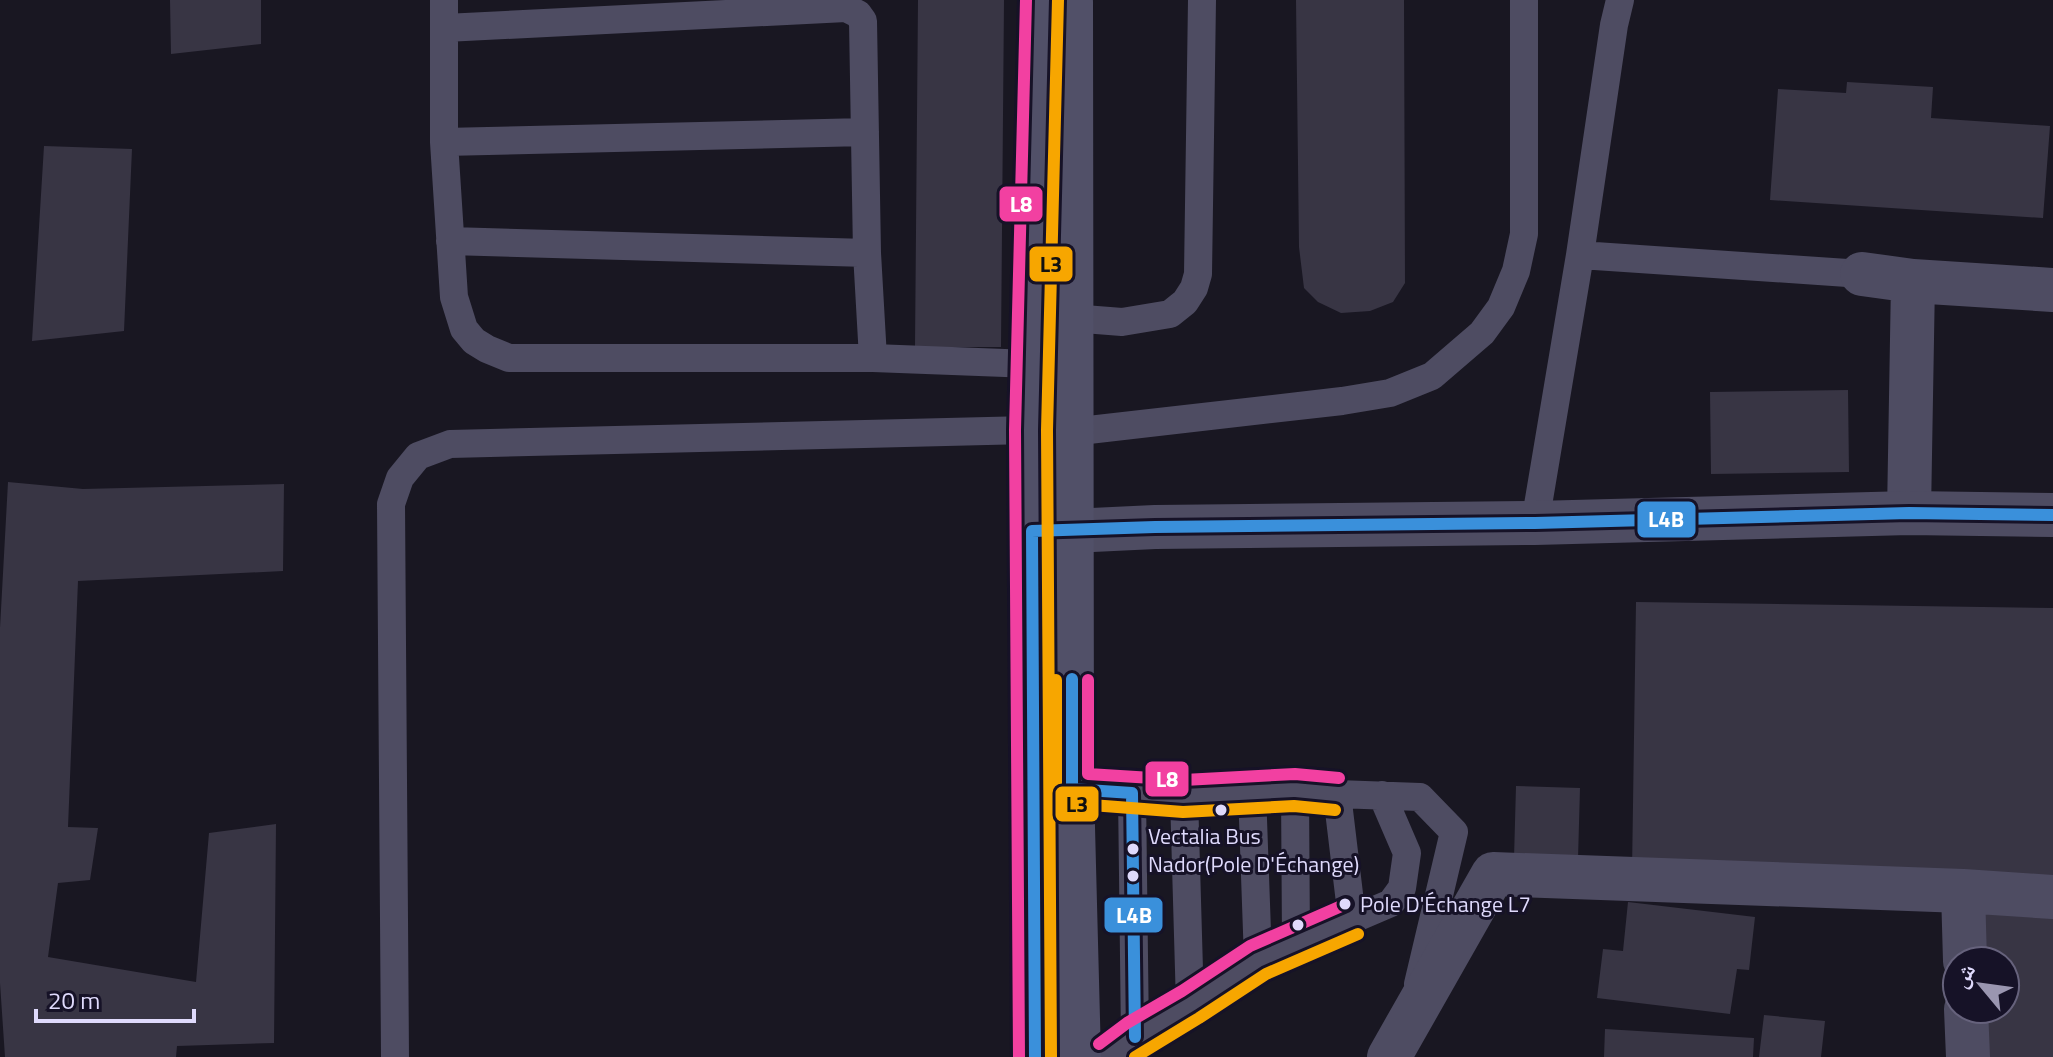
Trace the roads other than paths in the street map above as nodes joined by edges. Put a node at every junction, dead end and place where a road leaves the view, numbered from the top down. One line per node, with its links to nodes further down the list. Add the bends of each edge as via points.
1 (1042, 0): 17 (main road)
2 (1071, 0): 15 (main road)
3 (1202, 0): 15 (lane, via 1194,288 1170,314 1122,322)
4 (1524, 0): 18 (lane, via 1524,234 1501,307 1482,333 1432,376 1390,393)
5 (1620, 0): 11 (lane)
6 (445, 14): 7 (lane, via 846,8 863,21); 8 (lane)
7 (865, 132): 8 (lane); 10 (lane)
8 (444, 142): 9 (lane)
9 (450, 241): 10 (lane); 16 (lane, via 454,297 464,329 474,341 509,358)
10 (867, 253): 16 (lane)
11 (1580, 255): 12 (lane); 21 (lane)
12 (1862, 274): 13 (street)
13 (1913, 281): 14 (street); 19 (street)
14 (2053, 290)
15 (1071, 318): 18 (main road)
16 (873, 358): 17 (lane)
17 (1033, 364): 18 (main road)
18 (1051, 431): 22 (main road); 40 (lane, via 450,444 418,456 400,478 391,504)
19 (1909, 513): 20 (street); 21 (street)
20 (2053, 515)
21 (1535, 523): 22 (street)
22 (1052, 531): 23 (main road); 41 (main road)
23 (1072, 789): 26 (lane); 42 (main road)
24 (1295, 790): 25 (lane); 27 (lane); 33 (lane)
25 (1252, 791): 29 (lane); 35 (lane)
26 (1132, 793): 29 (lane); 38 (lane)
27 (1337, 794): 28 (lane); 32 (lane)
28 (1382, 795): 32 (lane, via 1407,853 1402,888 1391,903); 39 (lane, via 1420,797 1454,832)
29 (1184, 796): 36 (lane)
30 (1963, 891): 31 (street); 34 (street); 39 (street, via 1493,874)
31 (2053, 897)
32 (1352, 919): 33 (lane)
33 (1296, 943): 35 (lane)
34 (1965, 945)
35 (1258, 960): 36 (lane)
36 (1190, 1005): 38 (lane)
37 (1967, 1025): 44 (street)
38 (1135, 1037): 43 (lane)
39 (1399, 1040)
40 (395, 1057)
41 (1035, 1057)
42 (1079, 1057)
43 (1109, 1057)
44 (1968, 1057)

